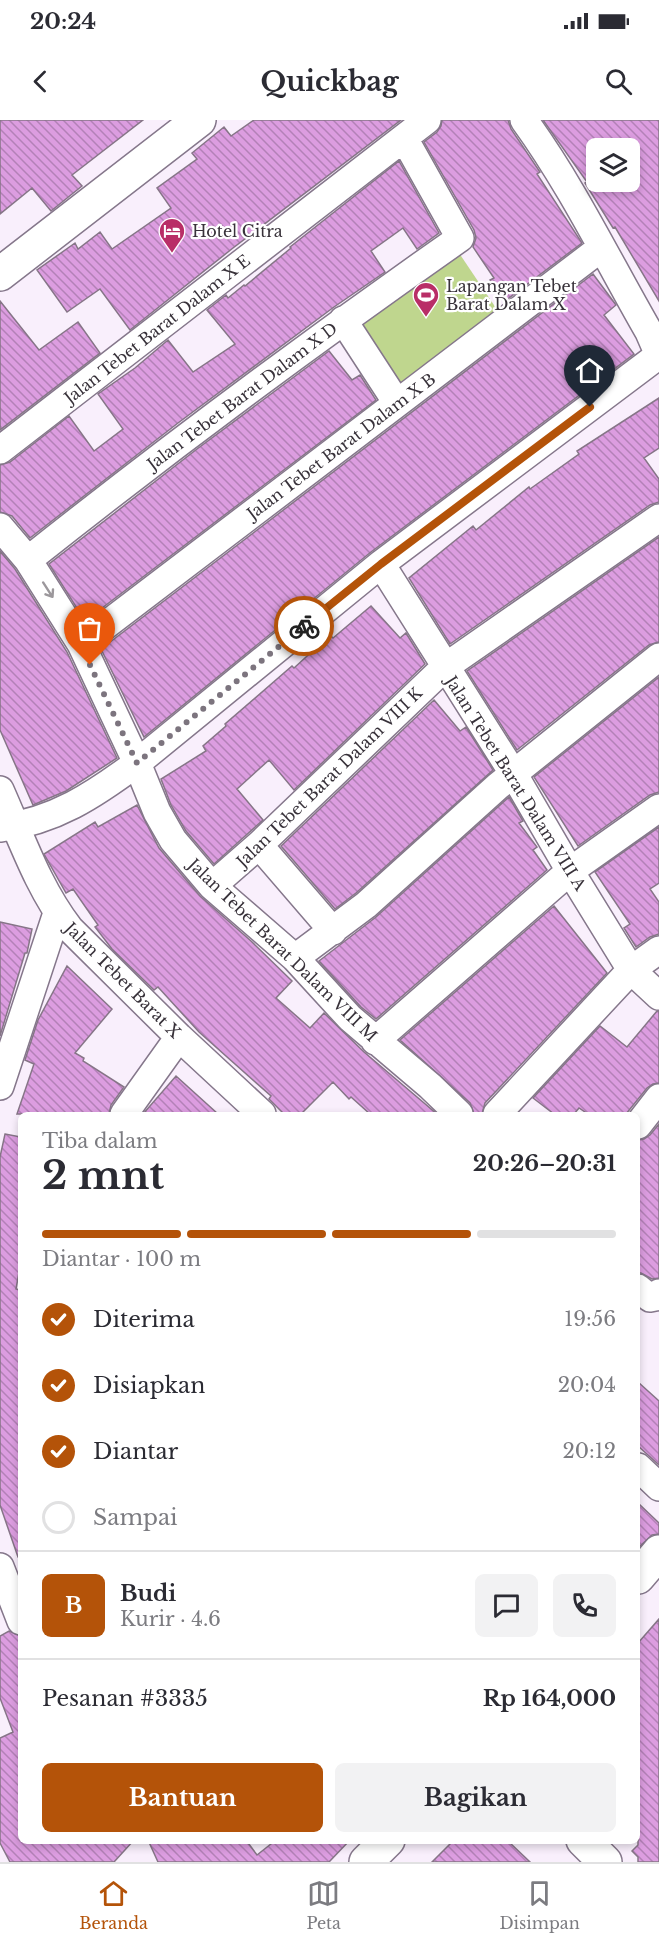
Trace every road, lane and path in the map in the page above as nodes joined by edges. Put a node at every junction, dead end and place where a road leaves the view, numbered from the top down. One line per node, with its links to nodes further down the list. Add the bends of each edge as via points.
1 (199, 120): 6 (street)
2 (427, 120): 4 (street, Jalan Tebet Barat Dalam X E)
3 (524, 120): 5 (street, via 544,147)
4 (404, 138): 7 (street, Jalan Tebet Barat Dalam X D, via 460,238); 10 (street, Jalan Tebet Barat Dalam X E)
5 (601, 248): 8 (street); 9 (street, Jalan Tebet Barat Dalam X B)
6 (0, 274)
7 (343, 320): 9 (street); 13 (street, Jalan Tebet Barat Dalam X D, via 170,448)
8 (659, 355): 14 (street)
9 (398, 403): 15 (street, Jalan Tebet Barat Dalam X B)
10 (0, 450)
11 (659, 518): 17 (street, Jalan Tebet Barat Dalam VIII K)
12 (0, 527): 13 (street, Jalan Tebet Barat Dalam VIII M)
13 (28, 560): 15 (street, Jalan Tebet Barat Dalam VIII M, one-way to 15)
14 (381, 564): 17 (street, Jalan Tebet Barat Dalam VIII A); 18 (street)
15 (81, 644): 18 (street, Jalan Tebet Barat Dalam VIII M)
16 (659, 657): 19 (street)
17 (445, 667): 19 (street, Jalan Tebet Barat Dalam VIII A); 23 (street, Jalan Tebet Barat Dalam VIII K)
18 (137, 763): 22 (street, via 78,804); 25 (street, Jalan Tebet Barat Dalam VIII M, via 173,840)
19 (513, 773): 24 (street, Jalan Tebet Barat Dalam VIII A); 27 (street)
20 (0, 790): 22 (street, Jalan Tebet Barat X)
21 (659, 808): 24 (street)
22 (7, 827): 26 (street, Jalan Tebet Barat X)
23 (259, 845): 25 (street, Jalan Tebet Barat Dalam VIII K); 27 (street)
24 (570, 871): 30 (street, Jalan Tebet Barat Dalam VIII A); 33 (street)
25 (212, 886): 29 (street, Jalan Tebet Barat Dalam VIII M)
26 (57, 913): 32 (street, Jalan Tebet Barat X); 34 (street)
27 (333, 931): 29 (street)
28 (659, 950): 30 (street)
29 (295, 958): 33 (street, Jalan Tebet Barat Dalam VIII M)
30 (631, 970): 31 (street, Jalan Tebet Barat Dalam VIII A); 39 (street)
31 (659, 996)
32 (179, 1037): 36 (street); 37 (street, Jalan Tebet Barat X)
33 (375, 1041): 38 (street, Jalan Tebet Barat Dalam VIII M)
34 (0, 1086)
35 (659, 1098): 40 (street)
36 (125, 1112)
37 (260, 1112)
38 (457, 1112)
39 (499, 1112)
40 (640, 1122)
41 (640, 1469): 42 (street)
42 (659, 1487)
43 (659, 1552): 45 (street)
44 (0, 1567): 46 (street)
45 (640, 1575)
46 (15, 1616)
47 (384, 1844): 48 (street)
48 (366, 1862)

